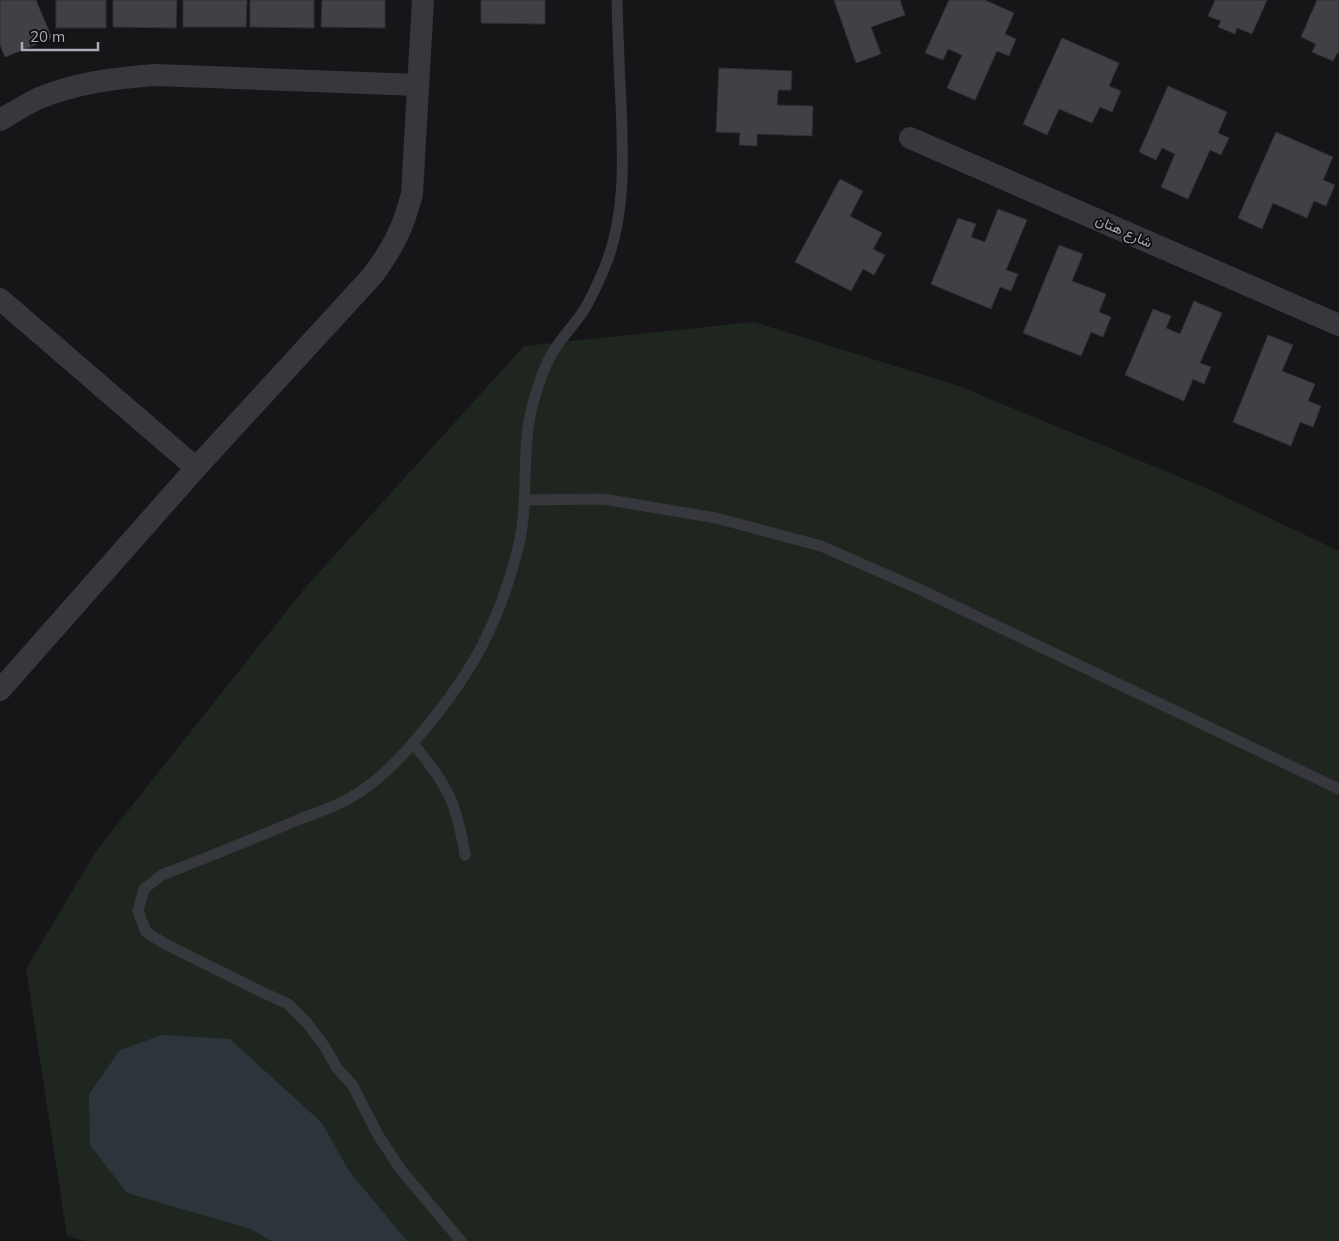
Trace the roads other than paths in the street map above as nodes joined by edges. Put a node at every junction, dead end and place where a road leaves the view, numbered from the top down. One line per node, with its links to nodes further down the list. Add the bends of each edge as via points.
1 (423, 0): 3 (street)
2 (616, 0): 9 (lane, via 622,140 621,201 616,231 595,289 551,355 542,376 529,424)
3 (418, 85): 4 (street, via 155,75 120,77 78,85 37,100); 8 (street, via 412,194 404,223 391,250 373,275)
4 (0, 120)
5 (910, 138): 7 (street, شارع هتان)
6 (0, 299): 8 (street)
7 (1339, 325)
8 (196, 468): 10 (street)
9 (524, 500): 11 (lane, via 519,546 491,629 450,700); 12 (lane, via 603,499 716,518 820,546 919,589)
10 (0, 690)
11 (413, 744): 13 (lane, via 434,768 450,794 460,824); 14 (lane, via 380,778 347,800 162,875 144,889 138,911 146,932 288,1004 307,1023 353,1086 378,1135 401,1170)
12 (1339, 788)
13 (465, 855)
14 (461, 1241)

